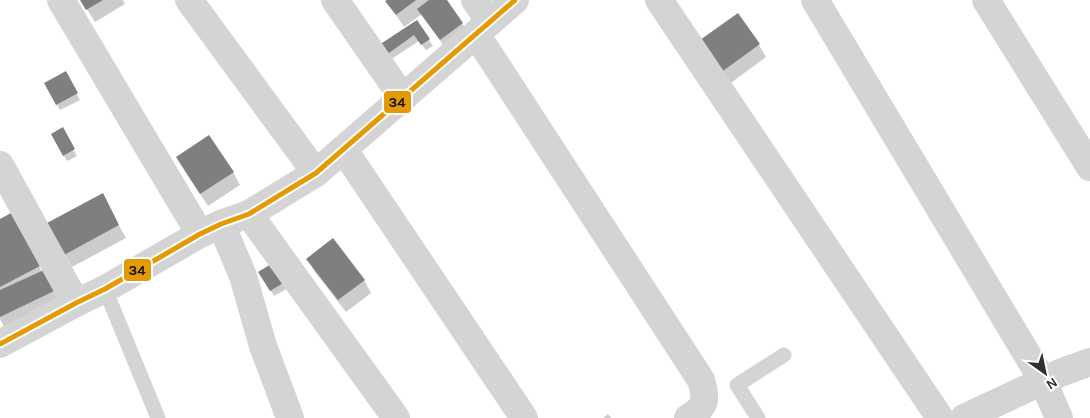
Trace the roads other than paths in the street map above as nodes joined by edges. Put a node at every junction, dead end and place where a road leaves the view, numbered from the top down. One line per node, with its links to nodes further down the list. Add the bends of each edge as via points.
1 (61, 0): 16 (street)
2 (189, 0): 14 (street)
3 (335, 0): 10 (street)
4 (475, 0): 9 (street)
5 (515, 0): 9 (street)
6 (659, 0): 29 (street)
7 (815, 0): 22 (street)
8 (986, 0): 13 (street)
9 (483, 28): 10 (street); 27 (street, via 701,380 704,403)
10 (403, 98): 11 (street)
11 (344, 150): 14 (street); 26 (street)
12 (0, 165): 18 (street)
13 (1090, 167)
14 (316, 173): 15 (street)
15 (249, 214): 16 (street); 25 (street)
16 (211, 229): 17 (street); 24 (street, via 243,276 263,346)
17 (105, 289): 18 (street); 23 (lane)
18 (76, 303): 19 (street)
19 (0, 344)
20 (784, 354): 28 (lane, via 738,385)
21 (1090, 362): 22 (street)
22 (1043, 381): 30 (street); 31 (street)
23 (158, 418)
24 (290, 418)
25 (396, 418)
26 (524, 418)
27 (688, 418)
28 (758, 418)
29 (940, 418)
30 (964, 418)
31 (1059, 418)

